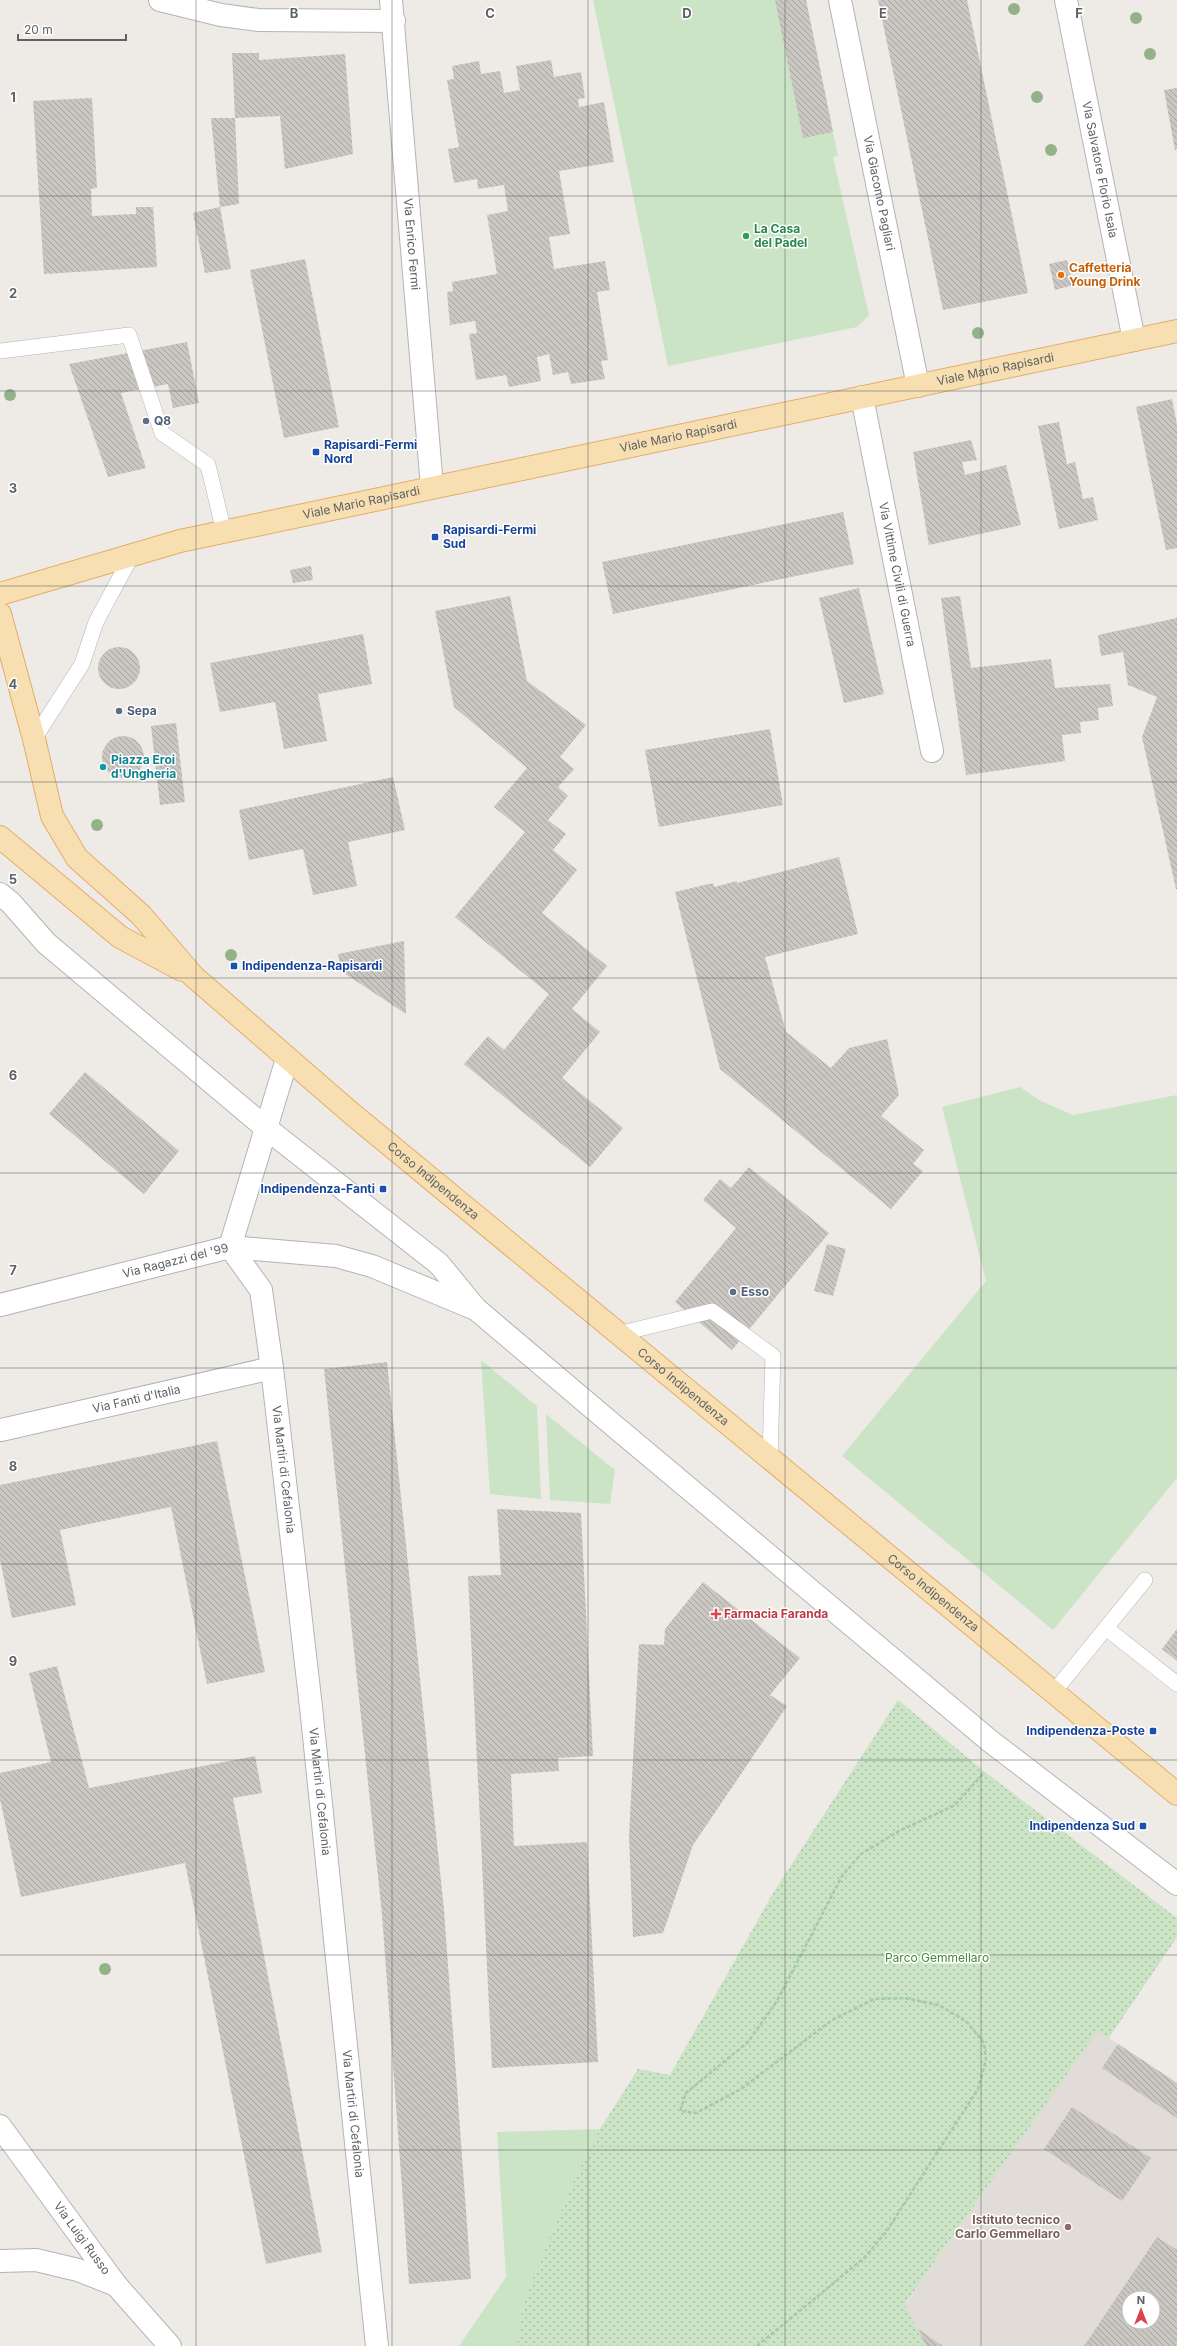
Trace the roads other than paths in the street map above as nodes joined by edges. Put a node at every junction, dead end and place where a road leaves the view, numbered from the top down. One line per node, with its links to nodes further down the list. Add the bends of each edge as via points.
1 (160, 0): 4 (street, via 220,15 258,20)
2 (840, 0): 8 (street, Via Giacomo Pagliari)
3 (1066, 0): 6 (street, Via Salvatore Florio Isaia)
4 (392, 10): 10 (street, Via Enrico Fermi)
5 (1177, 331): 6 (main road, Viale Mario Rapisardi)
6 (1134, 340): 8 (main road, Viale Mario Rapisardi)
7 (0, 351): 11 (lane, via 129,335 162,433 208,465)
8 (918, 386): 9 (main road, Viale Mario Rapisardi)
9 (862, 397): 10 (main road, Viale Mario Rapisardi); 16 (street, Via Vittime Civili di Guerra)
10 (432, 488): 11 (main road, Viale Mario Rapisardi)
11 (224, 532): 12 (main road, Viale Mario Rapisardi)
12 (132, 555): 13 (main road, Viale Mario Rapisardi); 15 (lane, via 96,622 82,664)
13 (0, 594)
14 (0, 614): 15 (main road)
15 (34, 740): 19 (main road, via 52,816 77,858 141,915)
16 (932, 751)
17 (0, 837): 19 (main road, via 120,937)
18 (0, 894): 21 (street, via 46,943)
19 (193, 976): 20 (main road, Corso Indipendenza)
20 (287, 1059): 21 (street, Via Ragazzi del '99); 25 (main road, Corso Indipendenza)
21 (266, 1128): 22 (street, Via Ragazzi del '99); 24 (street, via 439,1264)
22 (230, 1247): 23 (street, Via Ragazzi del '99); 24 (street, via 336,1256 372,1266); 26 (street, Via Martiri di Cefalonia, via 261,1290)
23 (0, 1305)
24 (476, 1309): 34 (street, via 1002,1750)
25 (618, 1334): 28 (main road, Corso Indipendenza); 28 (lane, via 712,1311 773,1356)
26 (272, 1368): 27 (street, Via Fanti d'Italia); 39 (street, Via Martiri di Cefalonia, via 311,1707)
27 (1, 1430)
28 (770, 1457): 32 (main road, Corso Indipendenza)
29 (1145, 1580): 30 (lane)
30 (1106, 1628): 31 (lane); 32 (lane)
31 (1177, 1684)
32 (1053, 1693): 33 (main road, Corso Indipendenza)
33 (1177, 1794)
34 (1177, 1884)
35 (0, 2126): 37 (street, Via Luigi Russo)
36 (0, 2261): 37 (street, via 36,2260 78,2270)
37 (116, 2285): 38 (street, Via Luigi Russo)
38 (170, 2346)
39 (376, 2346)

